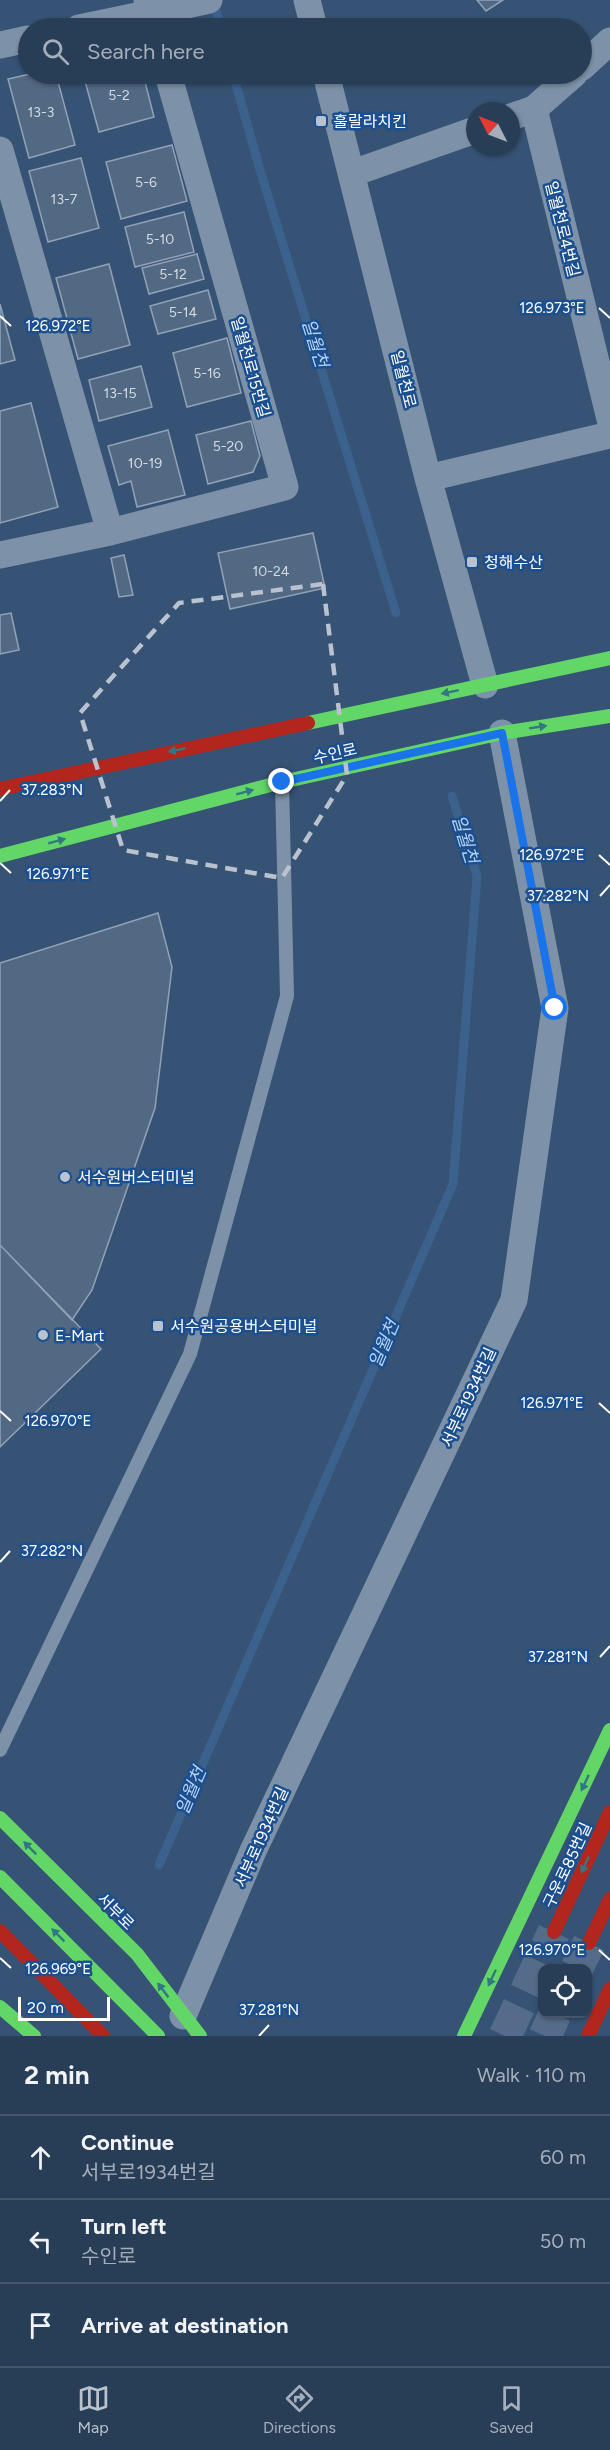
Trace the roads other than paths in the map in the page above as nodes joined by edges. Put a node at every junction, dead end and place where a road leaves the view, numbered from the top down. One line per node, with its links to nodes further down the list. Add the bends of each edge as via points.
1 (307, 0): 5 (street)
2 (200, 2): 3 (street)
3 (151, 14): 4 (street)
4 (130, 18)
5 (312, 18)
6 (18, 41): 8 (street)
7 (610, 41): 9 (street)
8 (0, 45)
9 (592, 58)
10 (171, 84): 20 (street, 일월천로15번길, via 285,487)
11 (329, 84): 16 (street, 일월천로)
12 (561, 84): 13 (street)
13 (522, 113): 17 (street, 일월천로4번길)
14 (466, 133): 16 (street)
15 (0, 150): 20 (street)
16 (353, 173): 19 (street, 일월천로)
17 (610, 418)
18 (610, 435): 19 (street)
19 (428, 478): 23 (street, 일월천로)
20 (110, 532): 21 (street, 일월천로15번길)
21 (0, 555)
22 (610, 658): 23 (main road)
23 (485, 684): 27 (main road, one-way to 27)
24 (610, 716): 25 (main road, 수인로, one-way to 24)
25 (502, 733): 26 (main road, 수인로); 40 (street, 서부로1934번길, via 555,1008 514,1300 253,1851)
26 (282, 782): 28 (main road, 수인로, one-way to 26); 30 (lane, via 287,996 190,1354)
27 (0, 789)
28 (0, 856)
29 (610, 1730): 44 (main road, one-way to 44)
30 (0, 1750)
31 (610, 1812): 36 (main road, 구운로85번길, one-way to 36)
32 (0, 1818): 40 (main road, 서부로, one-way to 32, via 137,1954)
33 (0, 1877): 43 (main road, one-way to 33)
34 (610, 1899): 37 (main road)
35 (0, 1931): 42 (main road)
36 (554, 1932)
37 (589, 1942)
38 (610, 1989): 45 (main road)
39 (0, 2007): 41 (main road)
40 (191, 2026)
41 (34, 2036)
42 (103, 2036)
43 (158, 2036)
44 (464, 2036)
45 (588, 2036)

